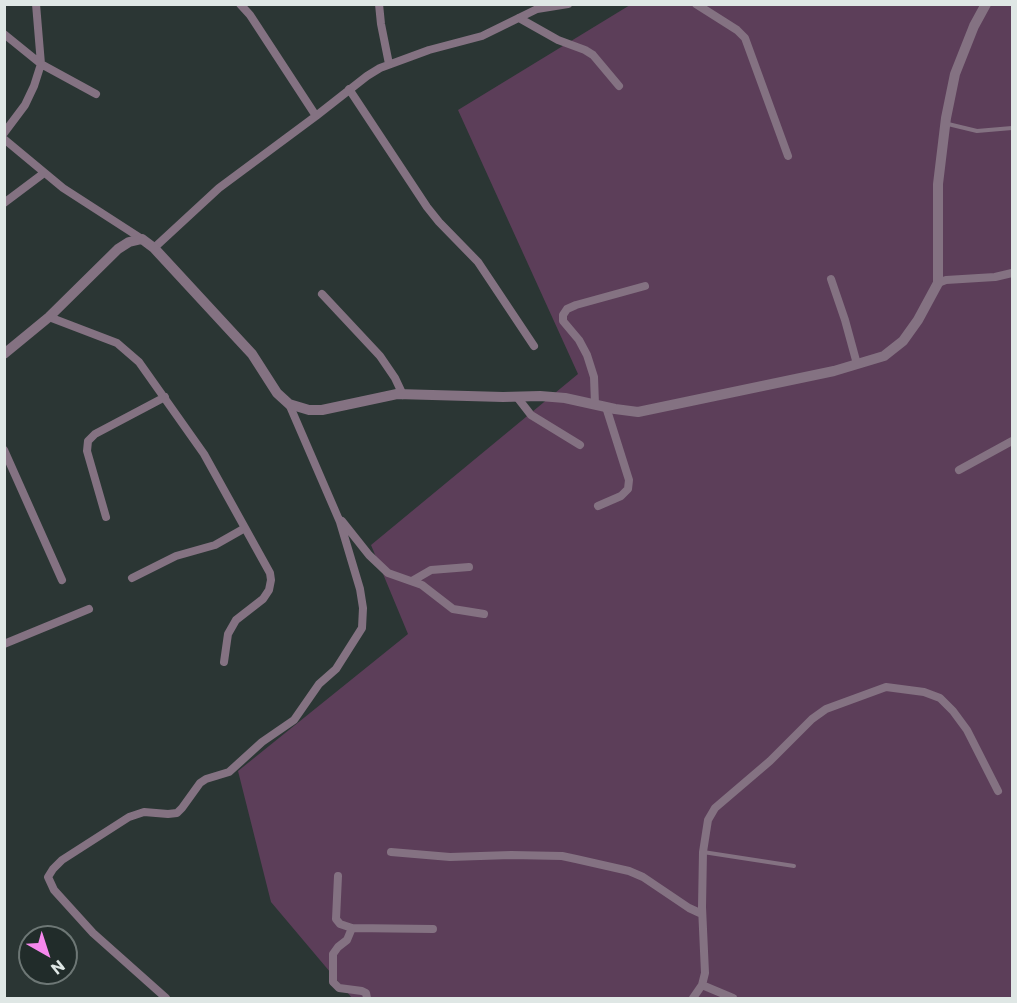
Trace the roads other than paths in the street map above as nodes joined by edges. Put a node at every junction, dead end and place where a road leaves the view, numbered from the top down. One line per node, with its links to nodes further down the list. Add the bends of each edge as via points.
1 (36, 4): 10 (street)
2 (240, 4): 15 (street)
3 (380, 4): 11 (street)
4 (568, 4): 7 (street)
5 (696, 4): 20 (street, via 745,38)
6 (986, 4): 16 (street, via 955,74)
7 (537, 7): 8 (street)
8 (519, 18): 11 (street, via 482,36); 12 (street, via 593,55)
9 (4, 34): 10 (street)
10 (41, 64): 14 (street); 18 (street, via 25,105)
11 (389, 64): 13 (street)
12 (619, 86)
13 (349, 89): 15 (street); 31 (street, via 427,207 478,262)
14 (96, 94)
15 (316, 117): 24 (street, via 219,188)
16 (945, 124): 17 (lane, via 977,131); 27 (street, via 938,184)
17 (1012, 128)
18 (4, 133)
19 (4, 139): 21 (street)
20 (788, 156)
21 (44, 173): 22 (street); 23 (street)
22 (4, 203)
23 (142, 239): 24 (street); 30 (street, via 118,249)
24 (154, 248): 37 (street, via 252,354 277,393)
25 (1012, 273): 27 (street)
26 (831, 279): 33 (street)
27 (938, 284): 33 (street, via 903,341 884,356)
28 (645, 286): 38 (street, via 576,305 563,315 563,321 587,355)
29 (322, 294): 34 (street, via 380,356)
30 (49, 317): 32 (street); 35 (street, via 117,343 139,362)
31 (534, 346)
32 (4, 354)
33 (857, 364): 38 (street, via 638,412)
34 (403, 395): 36 (street); 37 (street, via 322,410)
35 (165, 397): 45 (street, via 88,441 87,451); 46 (street, via 204,454)
36 (517, 397): 38 (street, via 565,398); 40 (street, via 531,415)
37 (289, 404): 44 (street)
38 (600, 406): 43 (street, via 629,480 628,489 621,496)
39 (1012, 441): 42 (street)
40 (580, 445)
41 (4, 450): 49 (street)
42 (959, 470)
43 (598, 506)
44 (338, 516): 50 (street, via 377,564 388,573); 64 (street, via 363,608 362,628 336,669 294,720 229,772 200,783 177,813 144,812 129,817 62,860 48,877 54,890 93,933)
45 (105, 517)
46 (245, 528): 48 (street, via 215,545 176,556); 54 (street, via 271,580 263,599 231,627)
47 (469, 567): 50 (street, via 430,570)
48 (132, 578)
49 (62, 580)
50 (412, 581): 52 (street, via 453,609)
51 (89, 609): 53 (street)
52 (484, 614)
53 (4, 644)
54 (224, 662)
55 (998, 791): 57 (street, via 967,730 940,698 886,687 826,709 812,719 715,808 708,820)
56 (391, 852): 60 (street, via 450,857 562,856 629,871)
57 (703, 852): 58 (lane); 60 (street)
58 (794, 866)
59 (338, 876): 61 (street, via 336,919)
60 (702, 914): 63 (street)
61 (352, 928): 62 (street); 65 (street, via 347,940 334,951 333,982 339,988 366,993)
62 (433, 929)
63 (702, 985): 66 (street); 67 (street)
64 (166, 999)
65 (367, 999)
66 (693, 999)
67 (733, 999)

